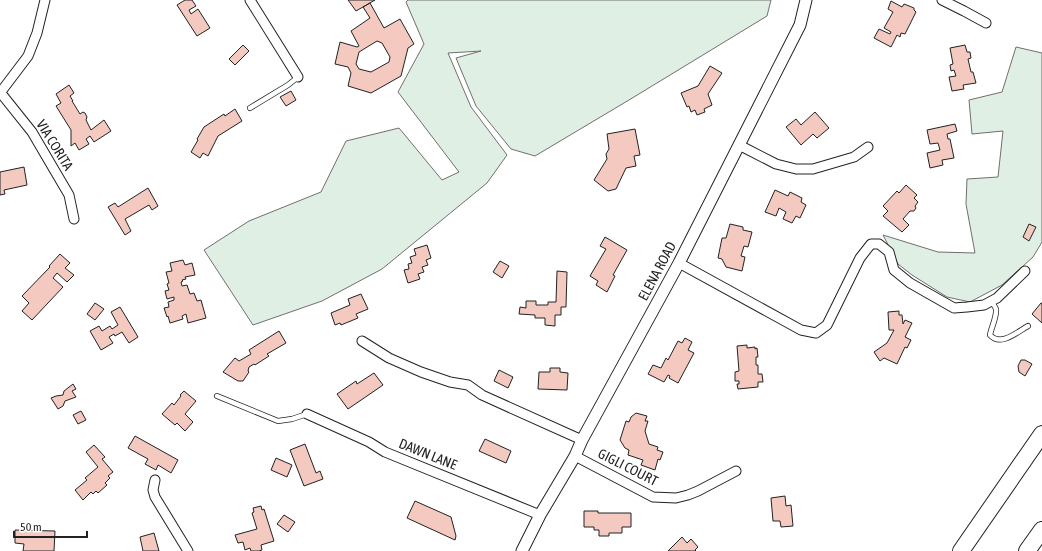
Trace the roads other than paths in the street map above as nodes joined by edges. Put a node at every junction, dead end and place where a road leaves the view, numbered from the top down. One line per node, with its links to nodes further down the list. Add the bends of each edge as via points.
1 (45, 0): 7 (street, via 38,33 28,56)
2 (250, 0): 6 (street)
3 (806, 0): 9 (street, ELENA ROAD, via 800,24)
4 (942, 0): 5 (street)
5 (986, 23)
6 (298, 77): 8 (lane)
7 (0, 93): 11 (street, VIA CORITA, via 32,132 69,195)
8 (250, 108)
9 (739, 145): 10 (street, via 776,164 813,169 854,157); 12 (street, ELENA ROAD)
10 (868, 148)
11 (74, 218)
12 (679, 263): 14 (street, via 801,330 816,333 827,325 860,258 872,244 879,244 889,252 894,270 910,283 954,308 984,305); 20 (street, ELENA ROAD)
13 (1025, 271): 14 (street, via 997,298)
14 (991, 300): 15 (lane, via 996,310 990,330 993,339 1006,339)
15 (1028, 326)
16 (362, 341): 20 (street, via 390,358 421,372 468,385 482,395)
17 (217, 396): 18 (lane, via 278,421)
18 (307, 414): 24 (street, DAWN LANE, via 385,452)
19 (1042, 434): 28 (highway)
20 (582, 440): 21 (street, ELENA ROAD)
21 (575, 456): 22 (street, GIGLI COURT, via 653,497 676,498 688,495); 24 (street, ELENA ROAD)
22 (736, 471)
23 (155, 480): 26 (street, via 154,497)
24 (540, 515): 27 (street, ELENA ROAD)
25 (1042, 530): 29 (highway)
26 (188, 551)
27 (522, 551)
28 (961, 551)
29 (1027, 551)

